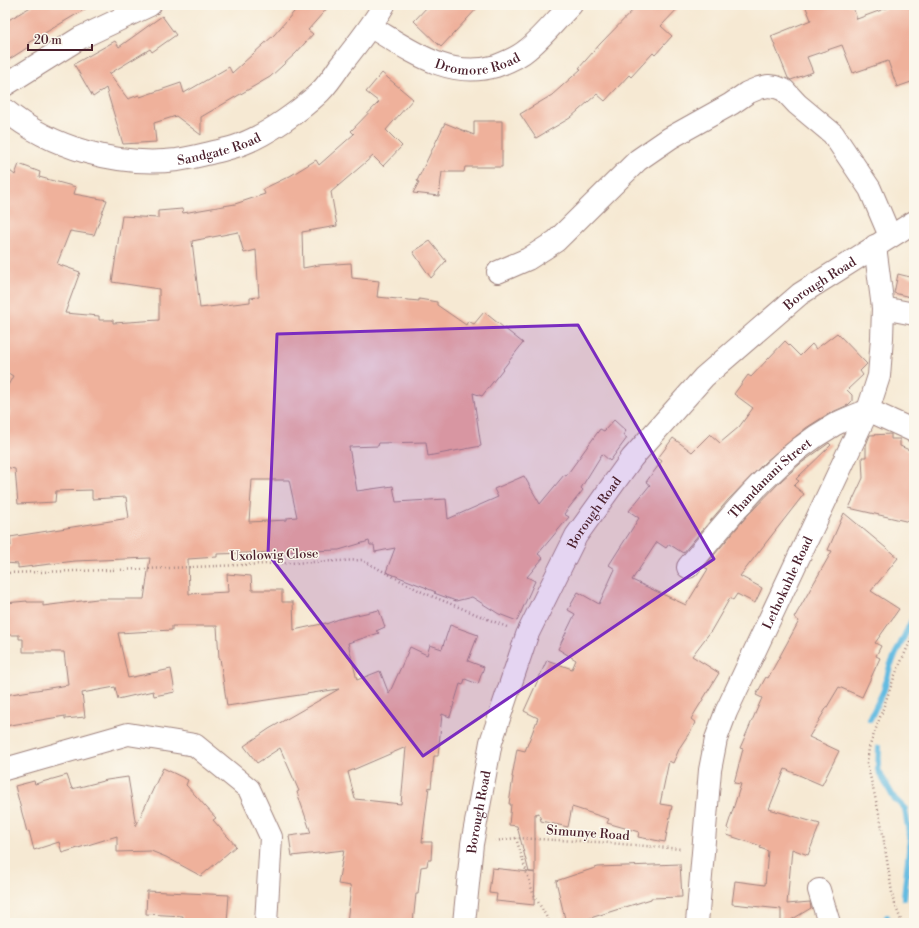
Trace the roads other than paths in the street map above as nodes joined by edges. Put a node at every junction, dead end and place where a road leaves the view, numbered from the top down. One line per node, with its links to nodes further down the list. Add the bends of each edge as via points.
1 (150, 5): 5 (street, via 80,38)
2 (384, 5): 4 (street, Sandgate Road)
3 (571, 5): 4 (street, Dromore Road, via 528,50 508,62 469,70 427,60)
4 (371, 27): 6 (street, Sandgate Road, via 320,92 299,109 274,127 242,144 208,154 177,160 140,161 104,156 70,147 40,133)
5 (5, 85)
6 (5, 110)
7 (914, 222): 8 (street, Borough Road)
8 (882, 241): 9 (street, Lethokuhle Road, via 870,190 833,134 784,90 768,86 747,93 638,160 556,241 528,259); 10 (street, Lethokuhle Road); 18 (street, Borough Road, via 800,294 704,377 632,458 576,536 527,635 491,742 472,844)
9 (498, 272)
10 (883, 308): 11 (street); 12 (street, Lethokuhle Road, via 878,376)
11 (914, 314)
12 (868, 410): 13 (street); 14 (street, Thandanani Street, via 830,427 808,441 767,476); 19 (street, Lethokuhle Road, via 726,712 716,739 710,770)
13 (914, 431)
14 (688, 567)
15 (5, 769): 17 (street, via 128,734 195,745 249,789 272,837)
16 (820, 890): 20 (street)
17 (266, 923)
18 (464, 923)
19 (697, 923)
20 (829, 923)

